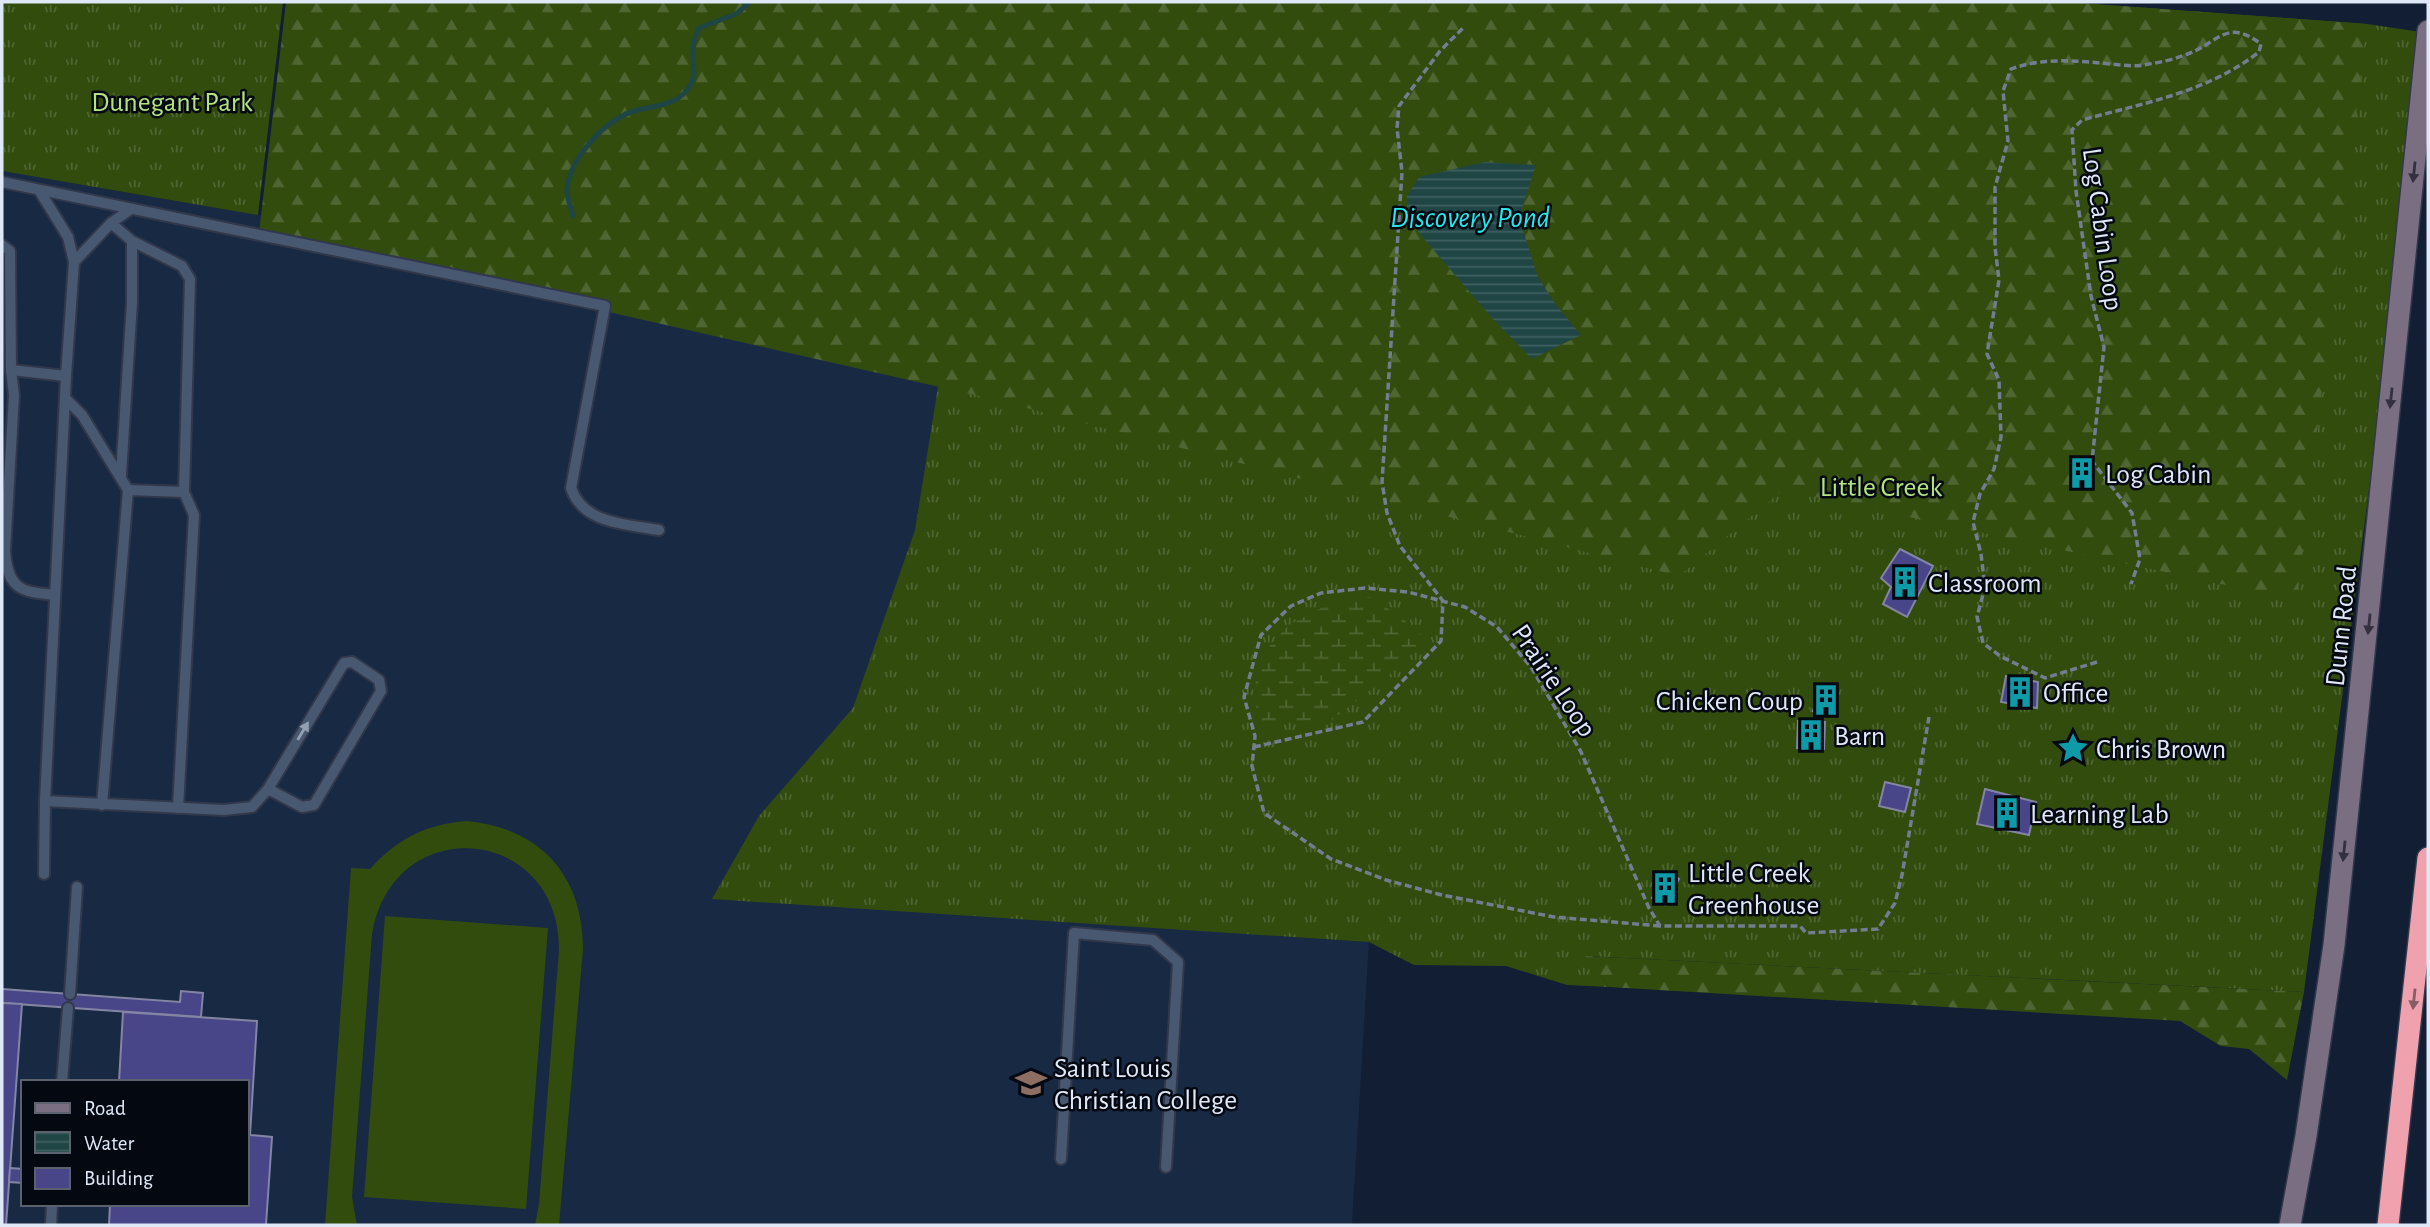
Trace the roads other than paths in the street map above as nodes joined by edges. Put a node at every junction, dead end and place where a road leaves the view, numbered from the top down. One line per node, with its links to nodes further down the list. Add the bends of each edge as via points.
1 (2428, 31): 32 (street, Dunn Road, one-way to 32, via 2334,945)
2 (2, 182): 3 (lane)
3 (39, 190): 4 (lane); 8 (lane, via 68,237)
4 (131, 209): 5 (lane); 16 (lane, via 605,306 571,488 574,498 594,517)
5 (111, 223): 6 (lane); 8 (lane)
6 (132, 241): 12 (lane); 15 (lane, via 182,266 190,279)
7 (2, 245): 9 (lane, via 10,251)
8 (74, 262): 10 (lane)
9 (11, 370): 10 (lane); 13 (lane)
10 (66, 376): 11 (lane)
11 (65, 398): 12 (lane, via 82,415); 17 (lane)
12 (121, 475): 14 (lane)
13 (5, 484): 17 (lane, via 6,571 16,586 28,593)
14 (128, 490): 15 (lane); 20 (lane)
15 (184, 492): 21 (lane, via 194,515)
16 (659, 530)
17 (55, 594): 19 (lane)
18 (268, 789): 18 (lane, one-way to 18, via 344,663 352,662 379,680 381,691 314,805 302,807); 21 (lane, via 252,807)
19 (46, 801): 20 (lane); 23 (lane)
20 (102, 805): 21 (lane)
21 (178, 808)
22 (2428, 858): 33 (highway, one-way to 33)
23 (44, 874)
24 (76, 887): 25 (lane)
25 (70, 994)
26 (68, 1007): 27 (lane)
27 (62, 1080)
28 (1060, 1159): 29 (lane, via 1074,933 1153,940 1178,962)
29 (1166, 1167)
30 (52, 1206): 31 (lane)
31 (51, 1225)
32 (2290, 1225)
33 (2388, 1225)

